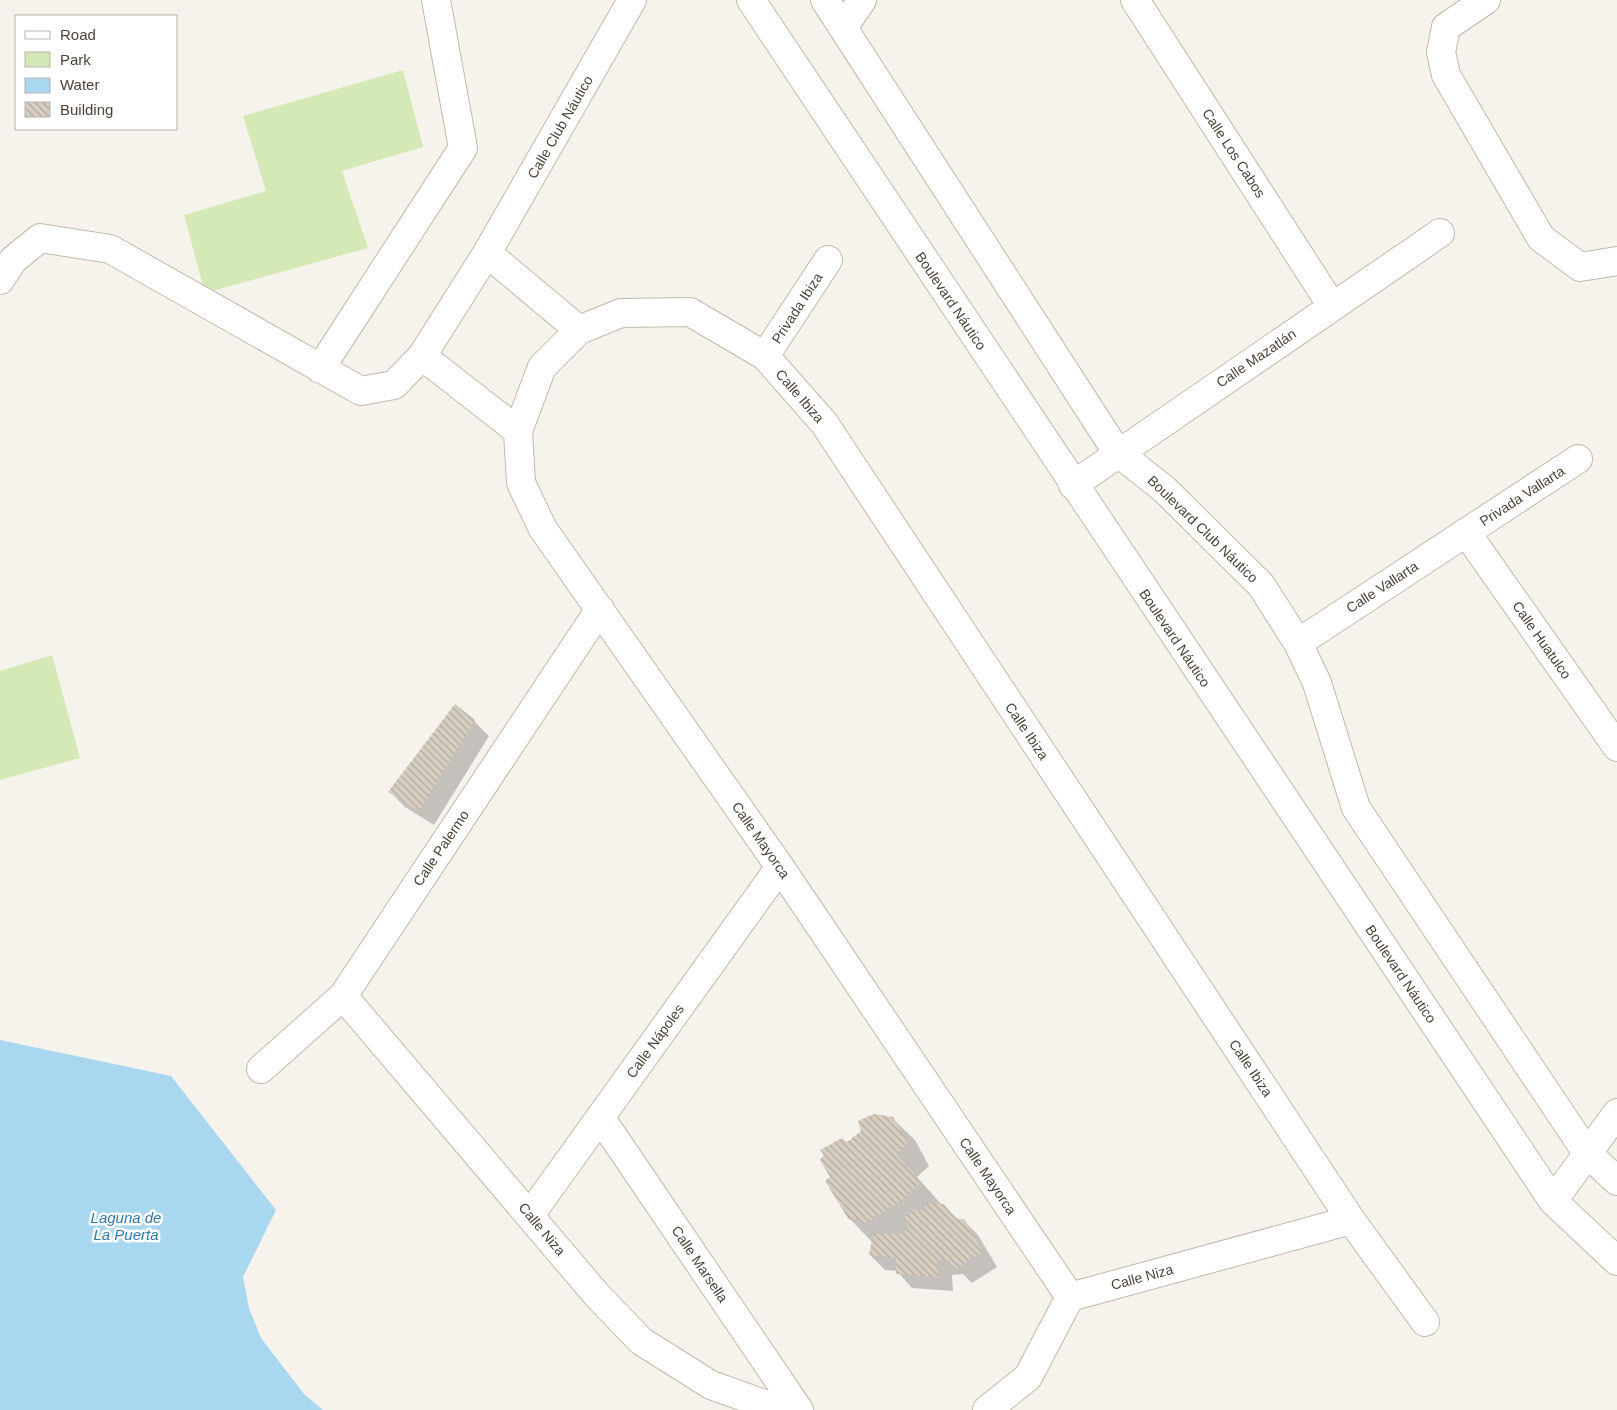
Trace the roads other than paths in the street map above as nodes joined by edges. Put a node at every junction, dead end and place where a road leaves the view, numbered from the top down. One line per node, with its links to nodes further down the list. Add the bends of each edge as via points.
1 (436, 0): 19 (street, via 463,148)
2 (632, 0): 10 (street, Calle Club Náutico)
3 (751, 0): 23 (street, Boulevard Náutico)
4 (825, 0): 8 (street)
5 (862, 0): 8 (street)
6 (1135, 0): 14 (street, Calle Los Cabos)
7 (1486, 0): 12 (street, via 1446,27 1441,52 1446,75 1541,238 1580,267)
8 (843, 28): 21 (street)
9 (1440, 233): 14 (street, Calle Mazatlán)
10 (487, 253): 15 (street); 16 (street, Calle Club Náutico)
11 (828, 260): 17 (street, Privada Ibiza)
12 (1617, 261)
13 (0, 280): 19 (street, Calle Club Náutico, via 13,260 40,238 110,250)
14 (1332, 306): 21 (street, Calle Mazatlán)
15 (579, 330): 17 (street, Calle Ibiza, via 621,313 690,312); 18 (street, Calle Ibiza)
16 (422, 356): 19 (street, Calle Club Náutico, via 394,385 361,391); 20 (street)
17 (765, 356): 37 (street, Calle Ibiza, via 824,423)
18 (542, 367): 20 (street, Calle Mayorca)
19 (320, 369)
20 (518, 431): 25 (street, Calle Mayorca, via 520,483 543,529)
21 (1118, 452): 23 (street, Calle Mazatlán); 26 (street, Boulevard Club Náutico, via 1164,489 1261,585)
22 (1578, 459): 24 (street, Privada Vallarta)
23 (1073, 485): 35 (street, Boulevard Náutico)
24 (1466, 532): 26 (street, Calle Vallarta); 27 (street, Calle Huatulco)
25 (600, 610): 28 (street, Calle Mayorca); 29 (street, Calle Palermo)
26 (1298, 643): 33 (street, Boulevard Club Náutico, via 1318,683 1356,808)
27 (1617, 747)
28 (780, 867): 32 (street, Calle Nápoles); 39 (street, Calle Mayorca)
29 (343, 996): 30 (street, Calle Palermo); 36 (street, Calle Niza)
30 (261, 1069)
31 (1617, 1113): 33 (street)
32 (600, 1118): 36 (street, Calle Nápoles); 42 (street, Calle Marsella)
33 (1587, 1153): 34 (street); 35 (street)
34 (1617, 1181)
35 (1553, 1201): 38 (street, Boulevard Náutico)
36 (530, 1215): 41 (street, Calle Niza, via 596,1294 641,1341 712,1386)
37 (1351, 1220): 39 (street, Calle Niza); 40 (street, Calle Ibiza)
38 (1617, 1261)
39 (1070, 1297): 43 (street, via 1028,1377)
40 (1425, 1322)
41 (781, 1410)
42 (799, 1410)
43 (988, 1410)

